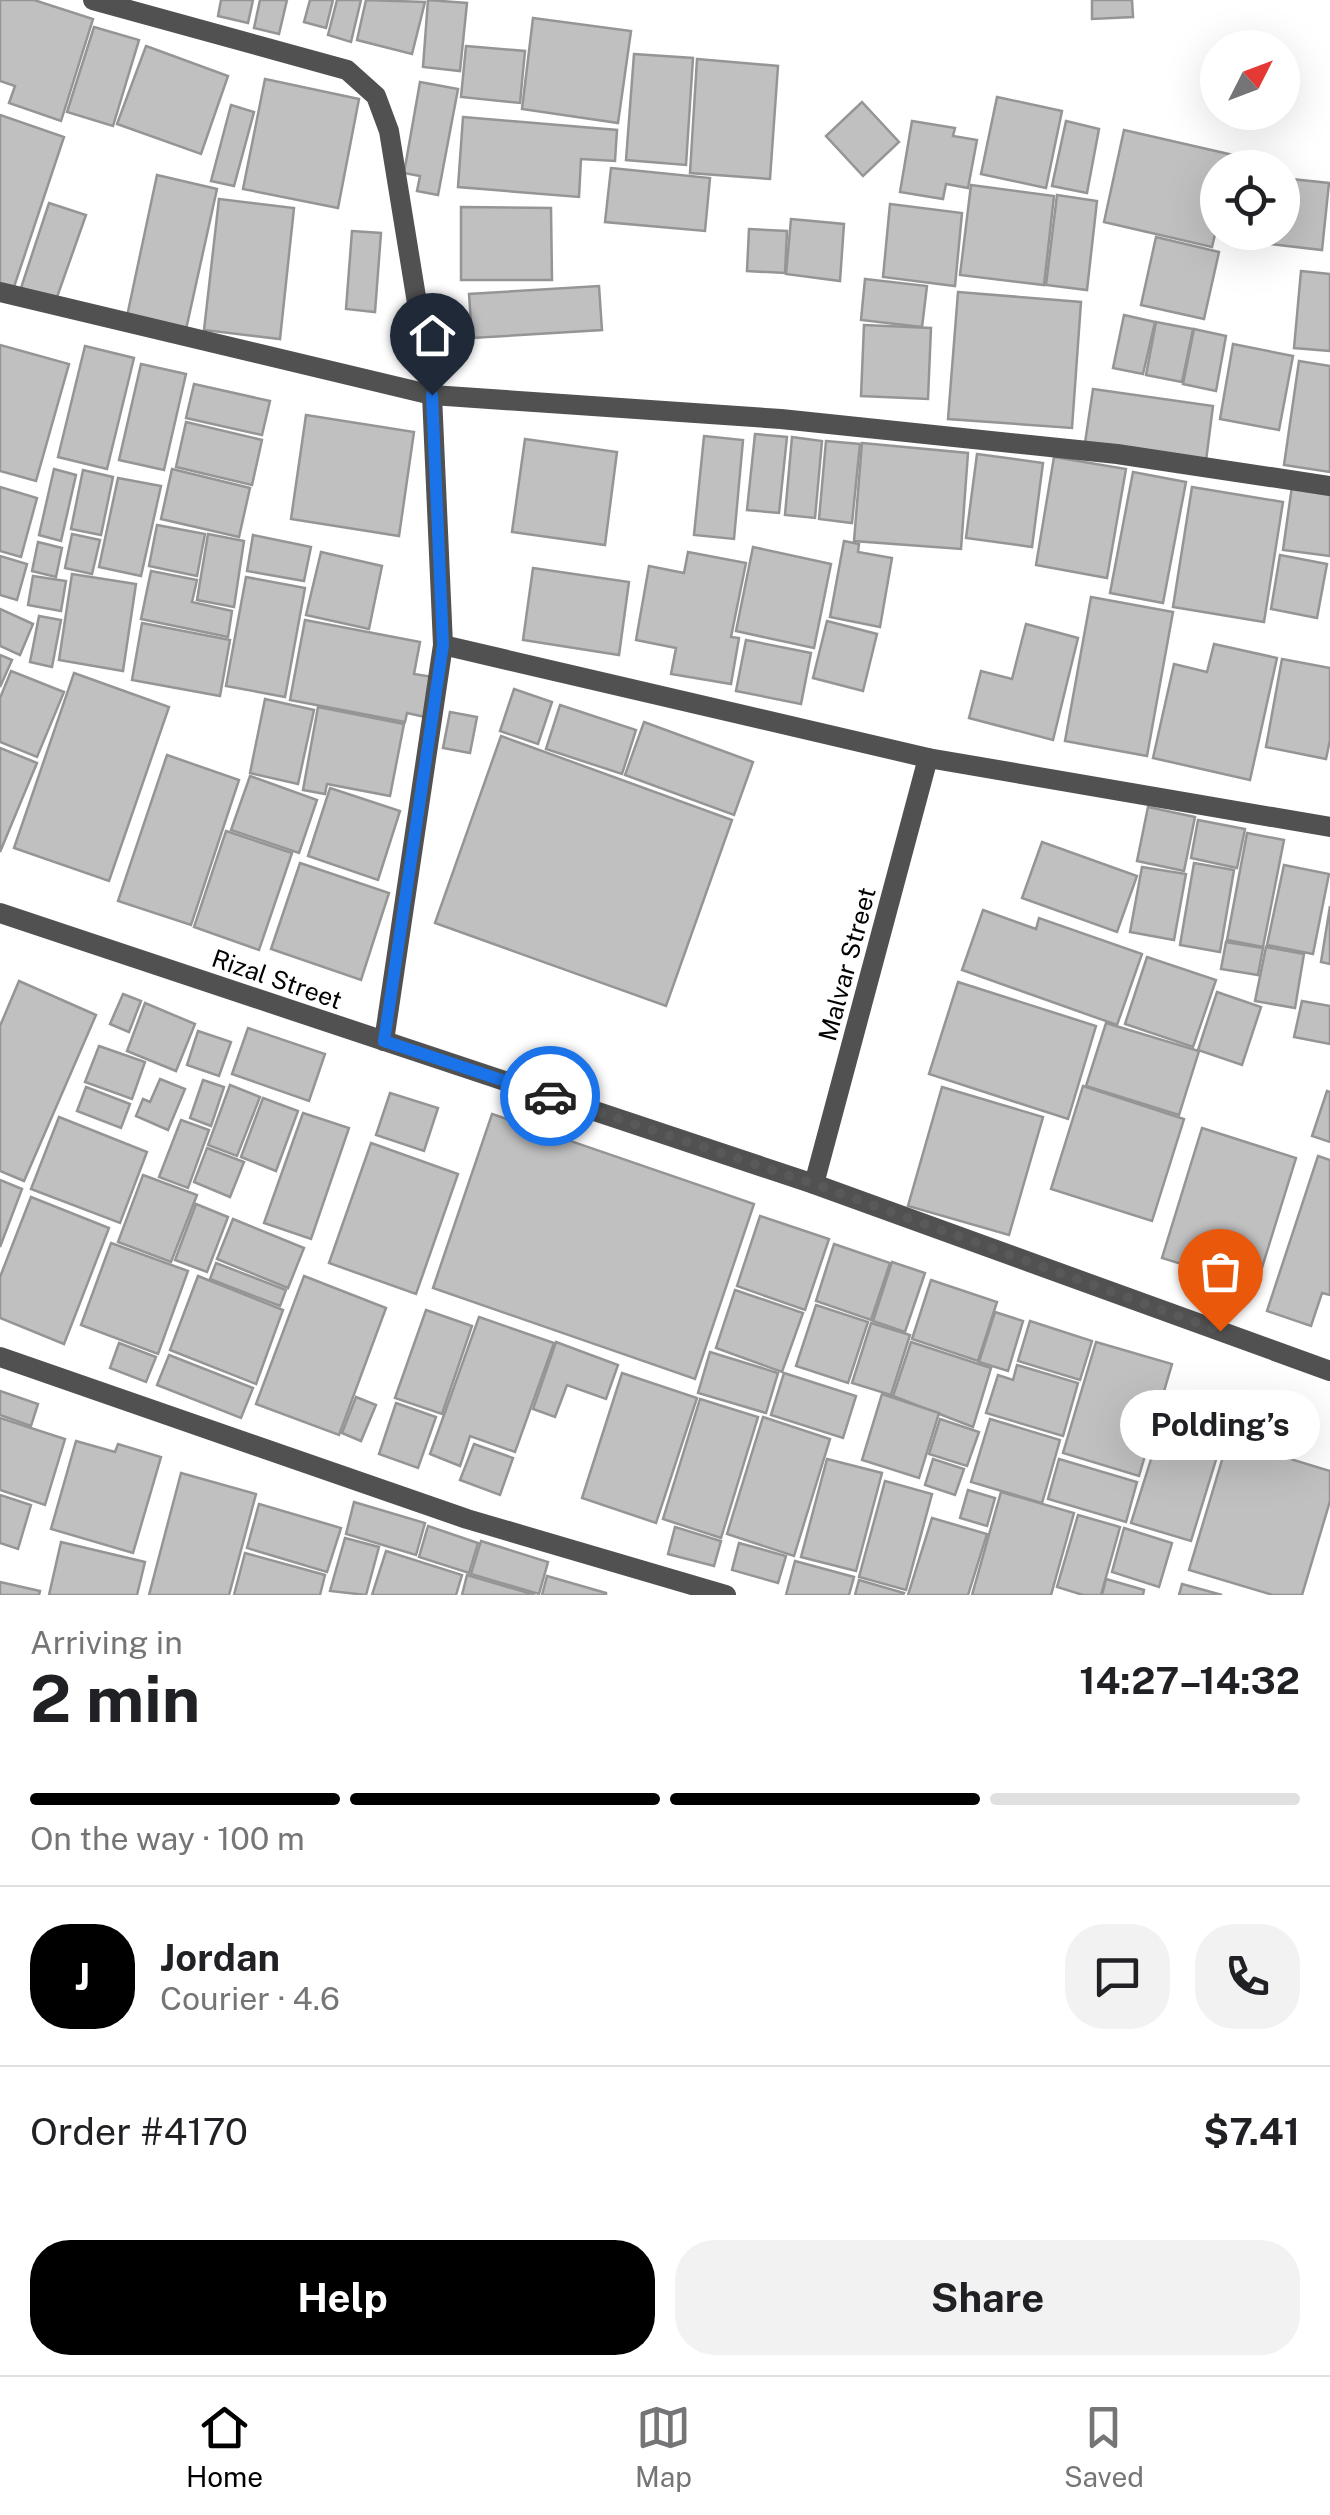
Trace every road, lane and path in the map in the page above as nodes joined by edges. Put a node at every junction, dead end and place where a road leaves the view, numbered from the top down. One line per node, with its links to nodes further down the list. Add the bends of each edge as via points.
1 (93, 0): 3 (street, via 347,70 376,96 389,131)
2 (0, 292): 3 (street)
3 (432, 395): 4 (street, via 781,420 1117,454); 5 (street)
4 (1330, 486)
5 (443, 645): 6 (street); 9 (street)
6 (928, 758): 7 (street); 10 (street, Malvar Street)
7 (1330, 827)
8 (0, 912): 9 (street, Rizal Street)
9 (384, 1041): 10 (street, Rizal Street)
10 (814, 1184): 12 (street, Rizal Street)
11 (0, 1357): 13 (street, via 467,1519)
12 (1330, 1371)
13 (726, 1595)

